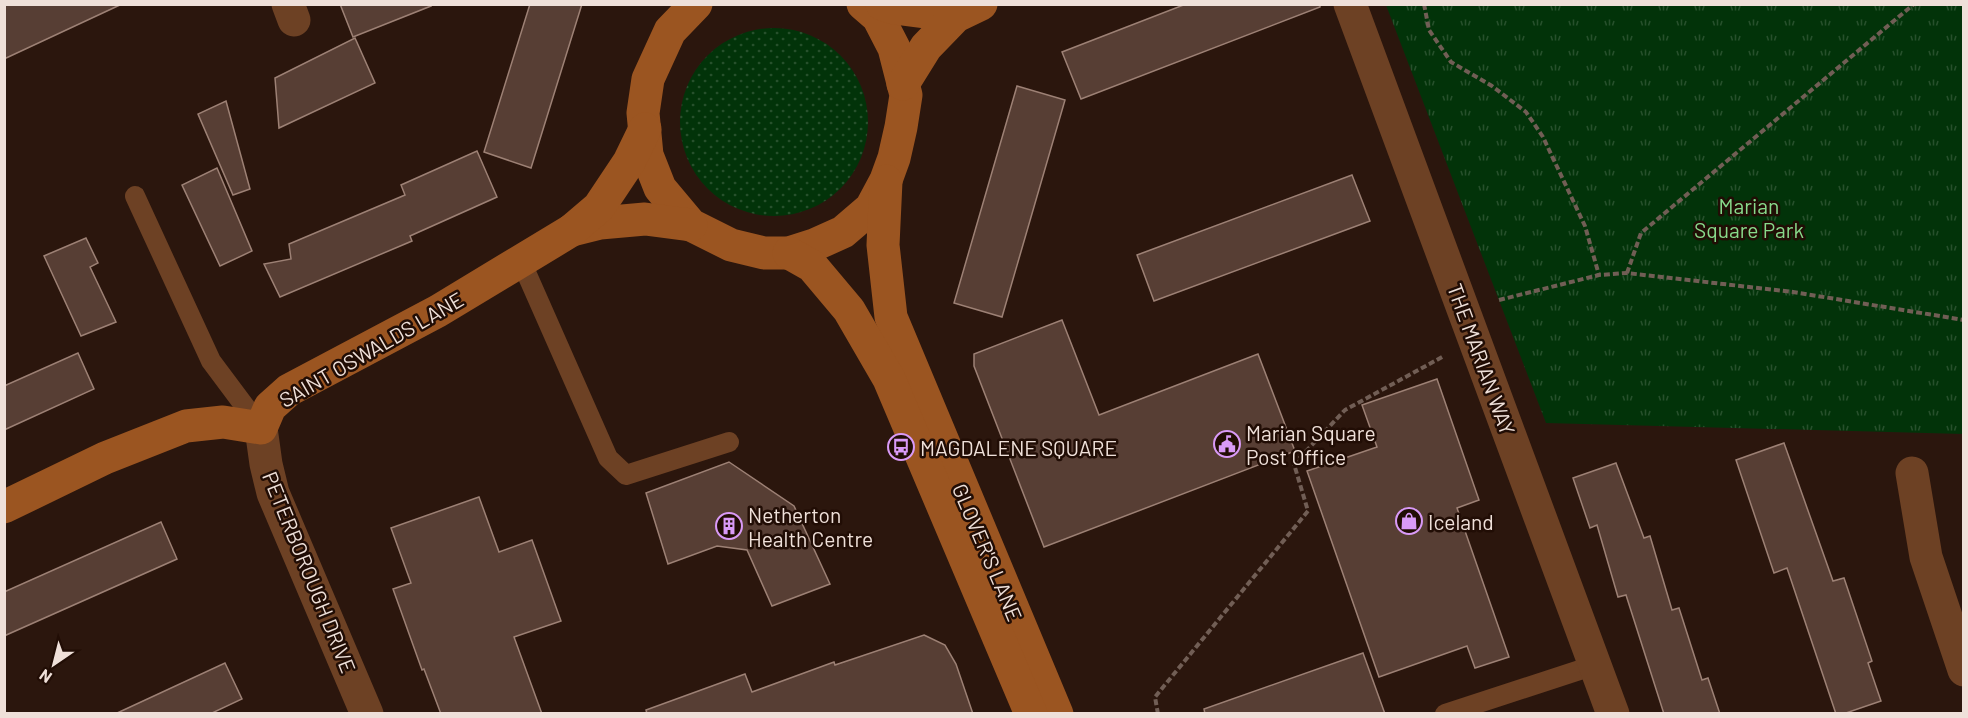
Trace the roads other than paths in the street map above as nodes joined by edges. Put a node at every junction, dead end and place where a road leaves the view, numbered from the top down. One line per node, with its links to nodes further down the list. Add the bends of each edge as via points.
1 (696, 4): 6 (street)
2 (863, 4): 7 (street, via 878,17 894,48)
3 (882, 4): 5 (street, via 894,8)
4 (1350, 4): 19 (street, THE MARIAN WAY)
5 (969, 10): 7 (street, via 926,47)
6 (674, 18): 8 (street, via 648,80)
7 (903, 84): 9 (street, via 906,94 902,127)
8 (645, 129): 11 (street, via 647,155 660,188); 12 (street, SAINT OSWALDS LANE, via 629,162 598,207)
9 (886, 180): 13 (street, via 871,208 843,232); 23 (street, GLOVER'S LANE, via 883,245 891,317)
10 (135, 196): 15 (lane, via 211,361)
11 (691, 225): 12 (street, SAINT OSWALDS LANE, via 645,219); 13 (street, via 731,245 764,253)
12 (572, 230): 14 (street, SAINT OSWALDS LANE)
13 (789, 253): 22 (street, GLOVER'S LANE, via 812,266 849,310 889,379)
14 (521, 261): 15 (street, SAINT OSWALDS LANE, via 438,311 289,390 270,407); 16 (lane, via 608,458 627,475)
15 (261, 428): 18 (street, SAINT OSWALDS LANE, via 222,422 186,426 105,458); 21 (street, PETERBOROUGH DRIVE, via 273,493)
16 (729, 442)
17 (1912, 473): 20 (street, via 1926,557)
18 (4, 507)
19 (1595, 665): 24 (lane); 25 (street, THE MARIAN WAY)
20 (1964, 670)
21 (368, 714)
22 (1031, 714)
23 (1057, 714)
24 (1445, 714)
25 (1613, 714)

